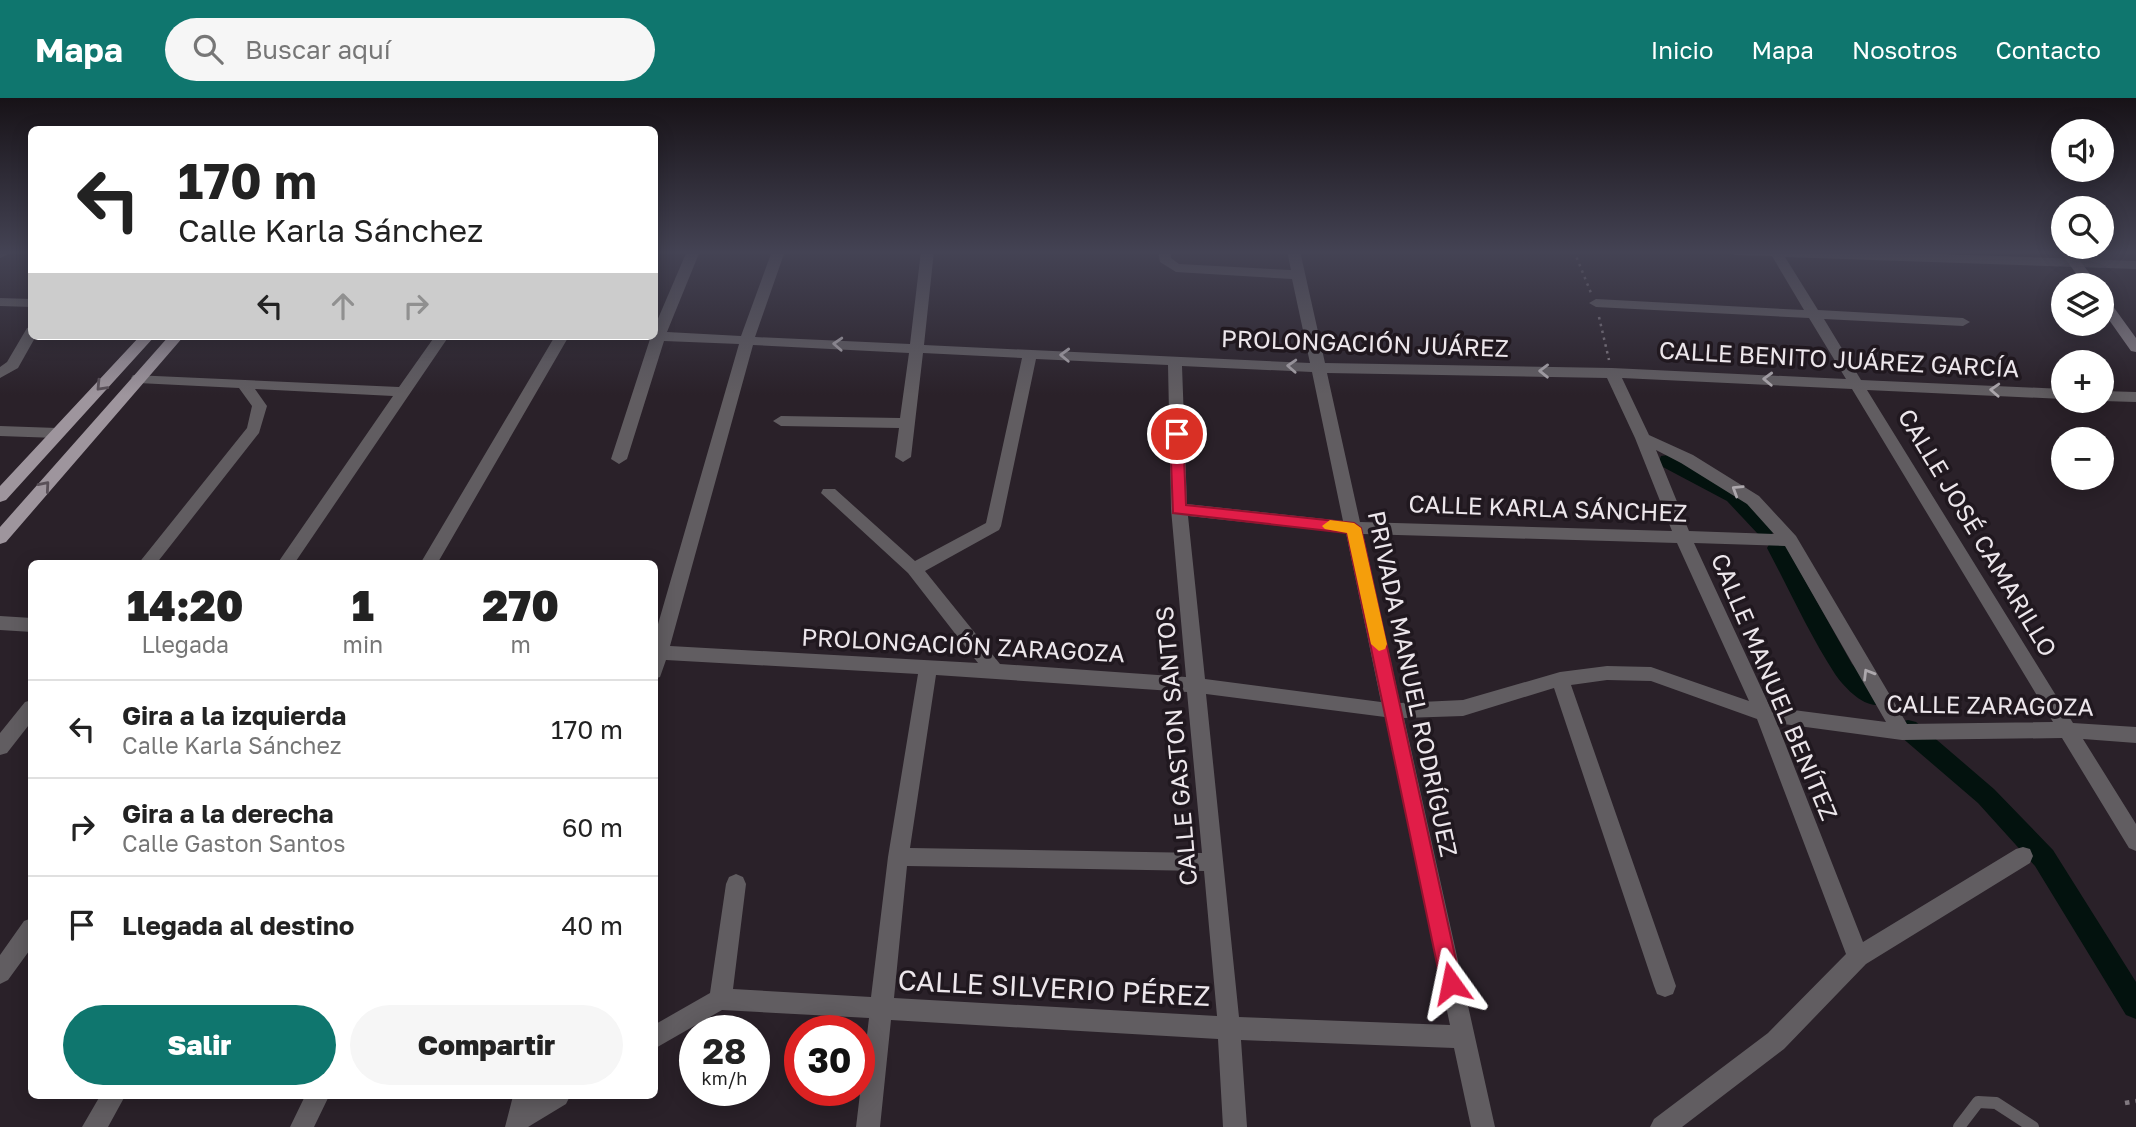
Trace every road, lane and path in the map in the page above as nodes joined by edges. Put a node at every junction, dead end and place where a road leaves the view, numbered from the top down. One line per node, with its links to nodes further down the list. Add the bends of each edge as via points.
1 (673, 299): 12 (street)
2 (762, 299): 20 (street)
3 (922, 299): 21 (street)
4 (1305, 299): 25 (street, PRIVADA MANUEL RODRÍGUEZ)
5 (1805, 299): 9 (street, CALLE JOSÉ CAMARILLO)
6 (0, 302): 7 (street)
7 (28, 303)
8 (1596, 303): 9 (street)
9 (1815, 315): 11 (street); 29 (street, CALLE JOSÉ CAMARILLO)
10 (2114, 318): 22 (main road)
11 (1963, 322)
12 (658, 332)
13 (658, 336): 20 (street, PROLONGACIÓN JUÁREZ)
14 (28, 338): 26 (street, via 13,365)
15 (144, 340): 38 (main road, one-way to 38)
16 (173, 340): 28 (main road)
17 (439, 340): 31 (street)
18 (560, 340): 51 (street)
19 (655, 340): 41 (street)
20 (747, 340): 21 (street, PROLONGACIÓN JUÁREZ, one-way to 20); 55 (street)
21 (915, 348): 23 (street, PROLONGACIÓN JUÁREZ); 36 (street)
22 (2136, 348)
23 (1030, 354): 24 (street, PROLONGACIÓN JUÁREZ, one-way to 23); 52 (street, via 993,526)
24 (1175, 360): 25 (street, PROLONGACIÓN JUÁREZ, one-way to 24); 44 (street, CALLE GASTON SANTOS)
25 (1321, 368): 27 (street, PROLONGACIÓN JUÁREZ, one-way to 25); 45 (street, PRIVADA MANUEL RODRÍGUEZ)
26 (0, 373)
27 (1612, 373): 29 (street, CALLE BENITO JUÁREZ GARCÍA, one-way to 27); 39 (street, CALLE MANUEL BENÍTEZ)
28 (138, 378): 30 (street); 46 (main road, one-way to 28)
29 (1857, 383): 32 (street, CALLE BENITO JUÁREZ GARCÍA, one-way to 29); 64 (street, CALLE JOSÉ CAMARILLO)
30 (244, 385): 31 (street); 49 (street, via 260,406 254,429)
31 (405, 392): 50 (street)
32 (2051, 393)
33 (2114, 396): 34 (street)
34 (2136, 397)
35 (781, 421): 36 (street)
36 (908, 423): 40 (street)
37 (0, 431): 38 (street)
38 (57, 433): 43 (main road)
39 (1643, 438): 47 (street, CALLE MANUEL BENÍTEZ); 48 (street, one-way to 39, via 1753,500)
40 (903, 457)
41 (619, 460)
42 (829, 493): 52 (street)
43 (0, 496)
44 (1179, 509): 45 (street, CALLE KARLA SÁNCHEZ); 60 (street, CALLE GASTON SANTOS)
45 (1354, 528): 47 (street, CALLE KARLA SÁNCHEZ); 61 (street, PRIVADA MANUEL RODRÍGUEZ)
46 (0, 538)
47 (1683, 538): 48 (street, CALLE KARLA SÁNCHEZ); 63 (street, CALLE MANUEL BENÍTEZ)
48 (1790, 540): 65 (street, one-way to 48)
49 (149, 560)
50 (288, 560)
51 (430, 560)
52 (914, 569): 58 (street)
53 (0, 623): 54 (street)
54 (28, 625)
55 (658, 650)
56 (658, 653): 57 (street, PROLONGACIÓN ZARAGOZA)
57 (928, 668): 58 (street, PROLONGACIÓN ZARAGOZA); 70 (street)
58 (995, 671): 60 (street, PROLONGACIÓN ZARAGOZA)
59 (1560, 679): 61 (street, CALLE ZARAGOZA, via 1463,708); 63 (street, CALLE ZARAGOZA, via 1651,674); 76 (street)
60 (1196, 685): 61 (street, PROLONGACIÓN ZARAGOZA); 71 (street, CALLE GASTON SANTOS)
61 (1394, 711): 81 (street, PRIVADA MANUEL RODRÍGUEZ)
62 (28, 712): 67 (street)
63 (1765, 714): 65 (street, CALLE ZARAGOZA); 74 (street, CALLE MANUEL BENÍTEZ)
64 (2068, 730): 65 (street, CALLE ZARAGOZA); 66 (street, CALLE ZARAGOZA); 68 (street, CALLE JOSÉ CAMARILLO)
65 (1903, 732)
66 (2136, 734)
67 (0, 747)
68 (2136, 842)
69 (2024, 856): 74 (street)
70 (898, 857): 71 (street); 78 (street)
71 (1212, 862): 79 (street, CALLE GASTON SANTOS)
72 (736, 884): 77 (street)
73 (28, 934): 75 (street)
74 (1858, 957): 94 (street, via 1776,1041)
75 (0, 973)
76 (1665, 986)
77 (720, 999): 78 (street, CALLE SILVERIO PÉREZ); 80 (street)
78 (881, 1009): 79 (street, CALLE SILVERIO PÉREZ); 91 (street)
79 (1229, 1028): 81 (street, CALLE SILVERIO PÉREZ); 92 (street, CALLE GASTON SANTOS)
80 (658, 1036)
81 (1462, 1037): 93 (street, PRIVADA MANUEL RODRÍGUEZ)
82 (111, 1099): 89 (street)
83 (316, 1099): 90 (street)
84 (523, 1099): 88 (street)
85 (553, 1099): 88 (street)
86 (2136, 1101): 87 (path)
87 (2125, 1103)
88 (516, 1123)
89 (94, 1127)
90 (302, 1127)
91 (868, 1127)
92 (1234, 1127)
93 (1483, 1127)
94 (1662, 1127)
95 (1959, 1127): 96 (lane, via 1978,1102 1996,1103)
96 (2033, 1127)

